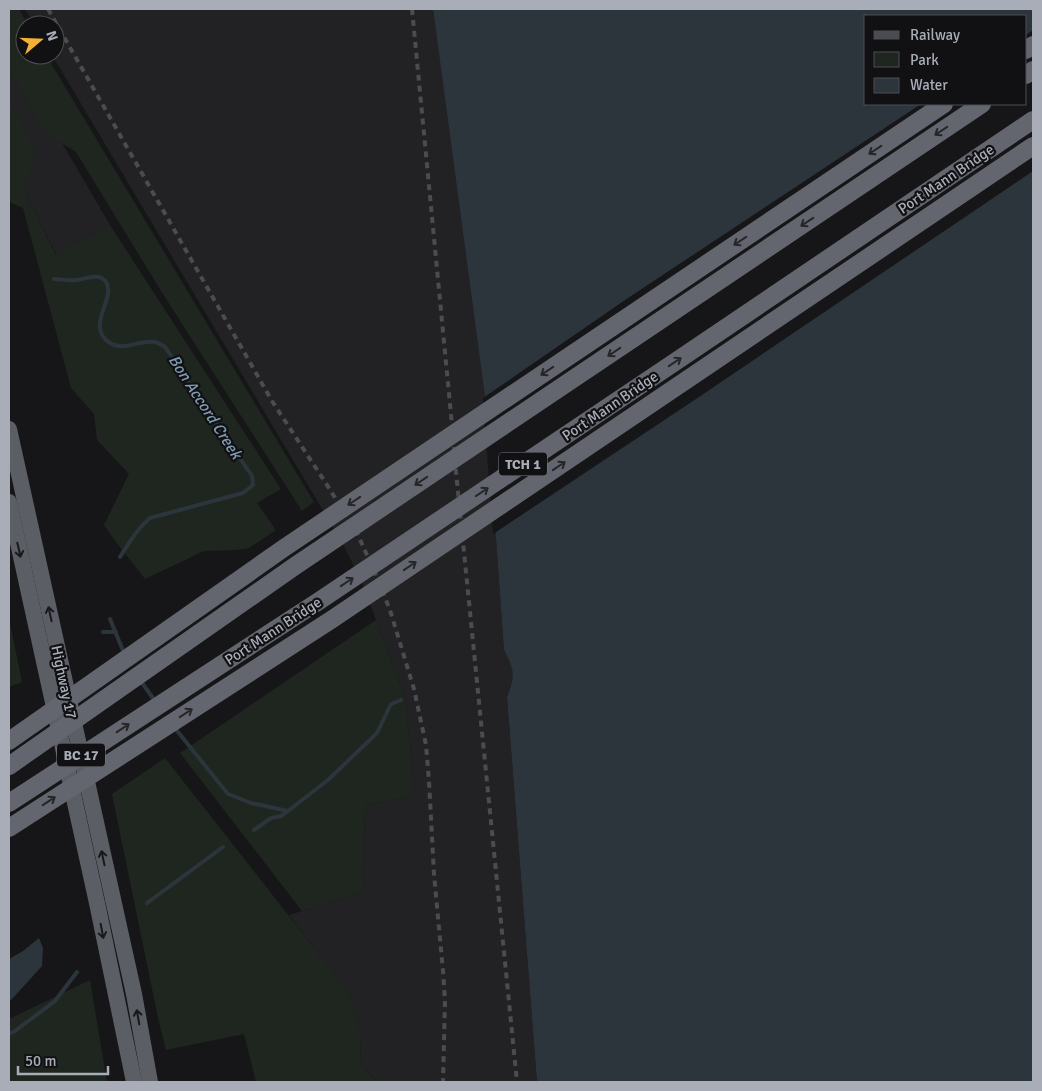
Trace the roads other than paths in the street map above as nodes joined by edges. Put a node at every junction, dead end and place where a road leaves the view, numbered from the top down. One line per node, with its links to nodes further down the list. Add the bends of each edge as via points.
1 (943, 105): 7 (highway, one-way to 7, bridge, via 284,548)
2 (981, 105): 8 (highway, TCH 1, one-way to 8, bridge, via 295,566)
3 (1033, 120): 9 (highway, Port Mann Bridge / TCH 1, one-way to 3, bridge, via 318,602)
4 (1033, 146): 10 (highway, one-way to 4, bridge, via 331,620)
5 (9, 429): 12 (highway, Highway 17 / BC 17, one-way to 5, via 134,994)
6 (9, 502): 11 (highway, Highway 17 / BC 17, one-way to 11)
7 (9, 741)
8 (9, 766)
9 (9, 802)
10 (9, 828)
11 (134, 1082)
12 (150, 1082)

